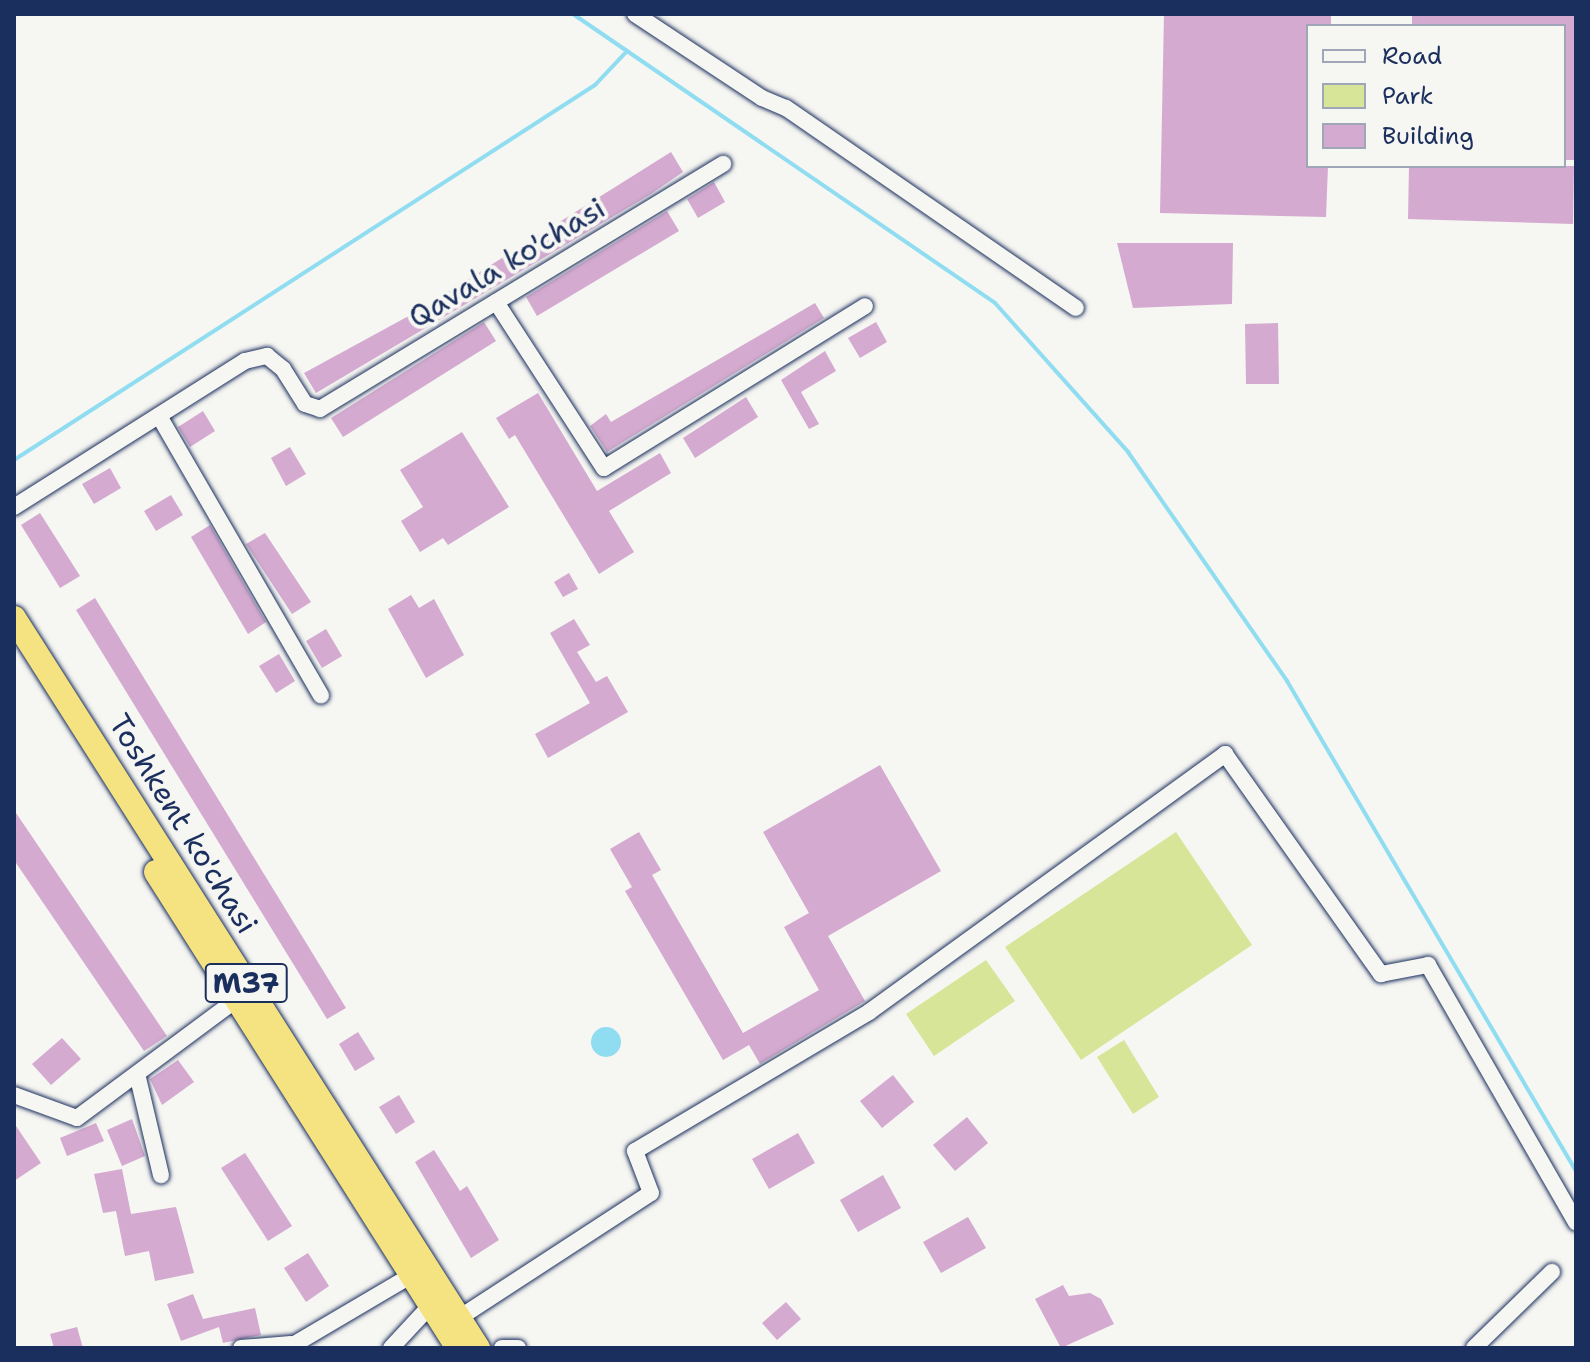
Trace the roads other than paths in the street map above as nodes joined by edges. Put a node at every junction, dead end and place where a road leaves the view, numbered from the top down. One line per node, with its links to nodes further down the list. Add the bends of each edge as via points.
1 (635, 14): 5 (street, via 762,98 786,108)
2 (723, 164): 3 (street, Qavala ko'chasi)
3 (496, 302): 4 (street, via 604,468); 6 (street, Qavala ko'chasi, via 320,409 305,404 283,369 267,356 245,361)
4 (865, 306)
5 (1076, 308)
6 (159, 416): 7 (street); 10 (street)
7 (14, 507)
8 (14, 618): 19 (highway, Toshkent ko'chasi / M37)
9 (14, 647): 11 (highway, Toshkent ko'chasi / M37)
10 (321, 695)
11 (236, 1000): 12 (street); 17 (highway, Toshkent ko'chasi / M37)
12 (138, 1078): 13 (street, via 77,1118); 14 (street)
13 (14, 1095)
14 (161, 1175)
15 (1576, 1222): 19 (street, via 1428,965 1381,974 1225,754 869,1012 635,1151 651,1193)
16 (1552, 1272): 27 (street)
17 (412, 1275): 18 (highway, Toshkent ko'chasi / M37); 20 (street)
18 (431, 1305): 22 (street); 23 (highway, Toshkent ko'chasi / M37)
19 (459, 1318): 24 (highway, Toshkent ko'chasi / M37)
20 (290, 1346): 21 (street)
21 (241, 1348)
22 (391, 1348)
23 (458, 1348)
24 (478, 1348)
25 (502, 1348): 26 (street)
26 (518, 1348)
27 (1474, 1348)

